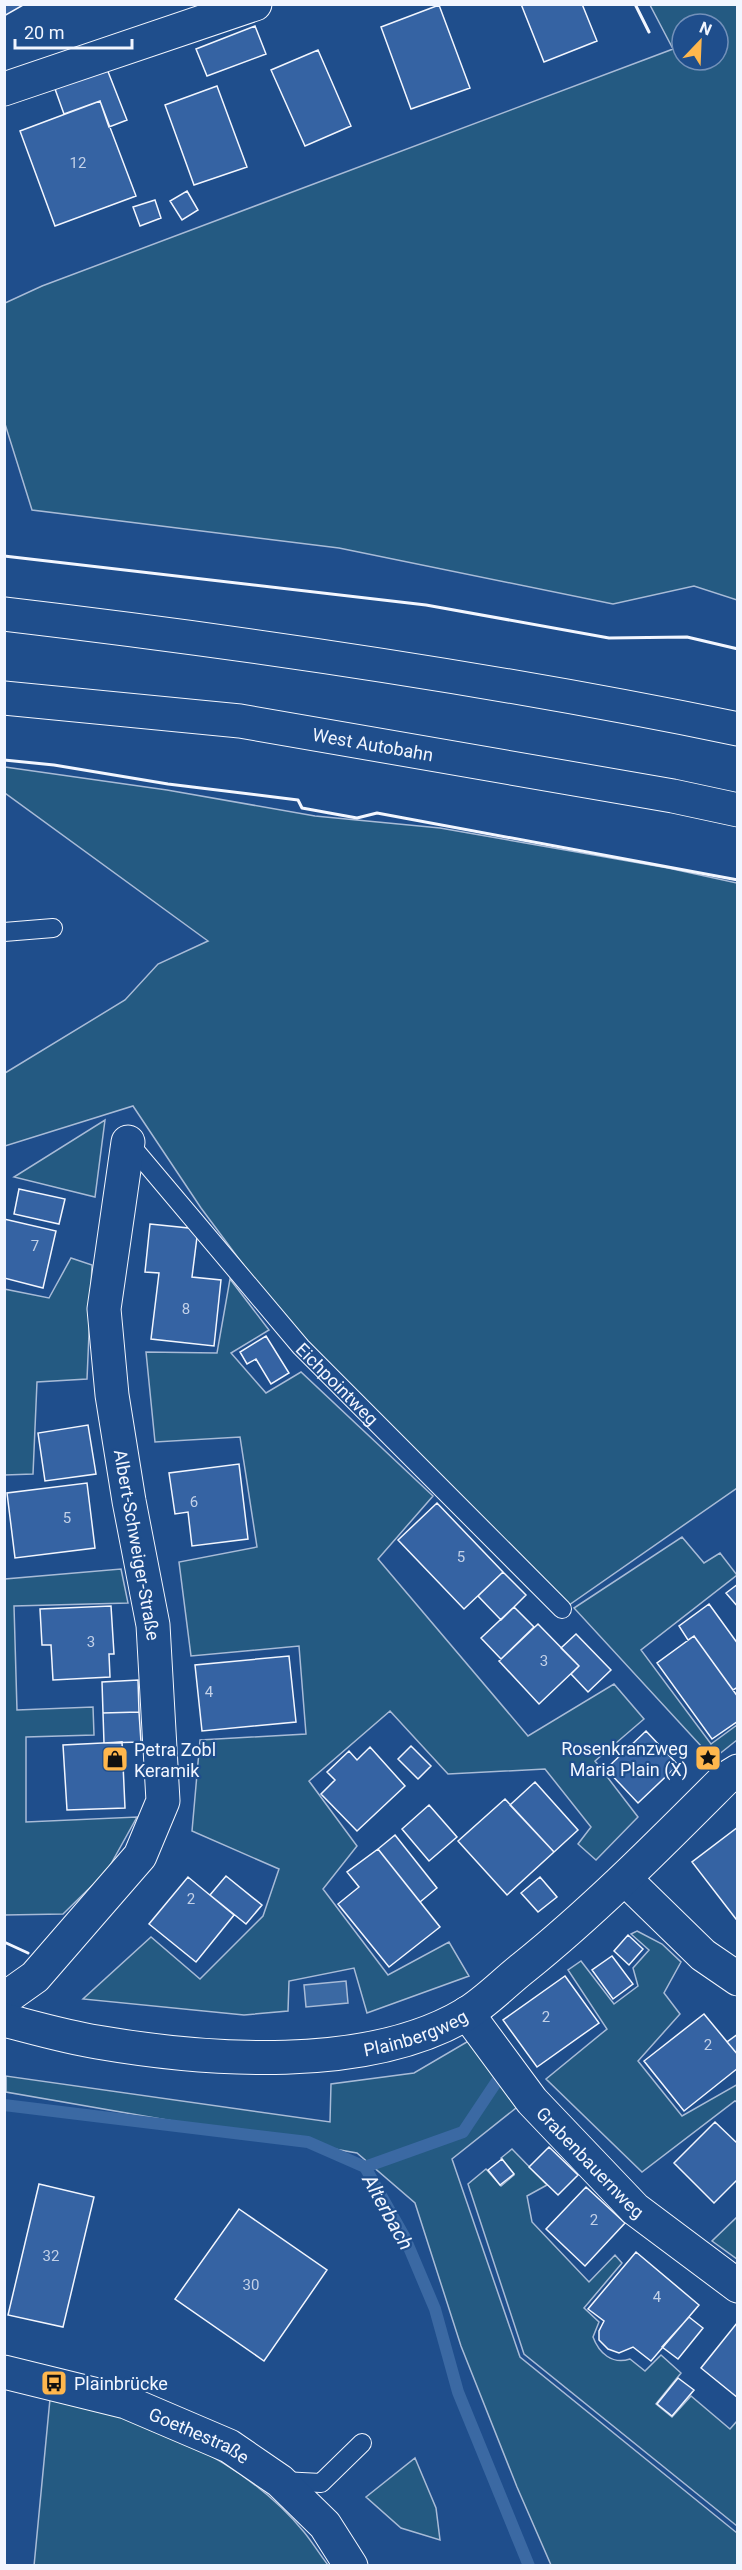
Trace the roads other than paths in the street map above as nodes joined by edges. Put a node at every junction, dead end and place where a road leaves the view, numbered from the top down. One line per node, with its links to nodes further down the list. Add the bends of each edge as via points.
1 (255, 4): 2 (main road)
2 (4, 89)
3 (4, 614): 5 (main road, via 243,643 643,709)
4 (4, 698): 6 (main road, West Autobahn, via 240,721)
5 (738, 729)
6 (738, 810)
7 (53, 928): 8 (lane)
8 (4, 932)
9 (128, 1142): 10 (lane, Eichpointweg, via 301,1347); 14 (main road, Albert-Schweiger-Straße, via 104,1309 112,1395 153,1624 163,1801 140,1856 35,1977)
10 (562, 1609)
11 (738, 1771): 12 (main road, Plainbergweg, via 725,1779)
12 (625, 1879): 13 (main road, via 703,1955); 15 (main road, Plainbergweg, via 568,1932)
13 (738, 1979)
14 (4, 1999)
15 (467, 2013): 16 (main road, Plainbergweg, via 426,2034 379,2047 289,2058 196,2054 97,2042); 17 (main road, Grabenbauernweg, via 532,2101 635,2209)
16 (4, 2020)
17 (738, 2286)
18 (4, 2372): 20 (main road, Goethestraße, via 126,2402 229,2446)
19 (362, 2443): 20 (lane, via 321,2483)
20 (280, 2481): 21 (main road, Goethestraße, via 325,2525)
21 (351, 2565)

